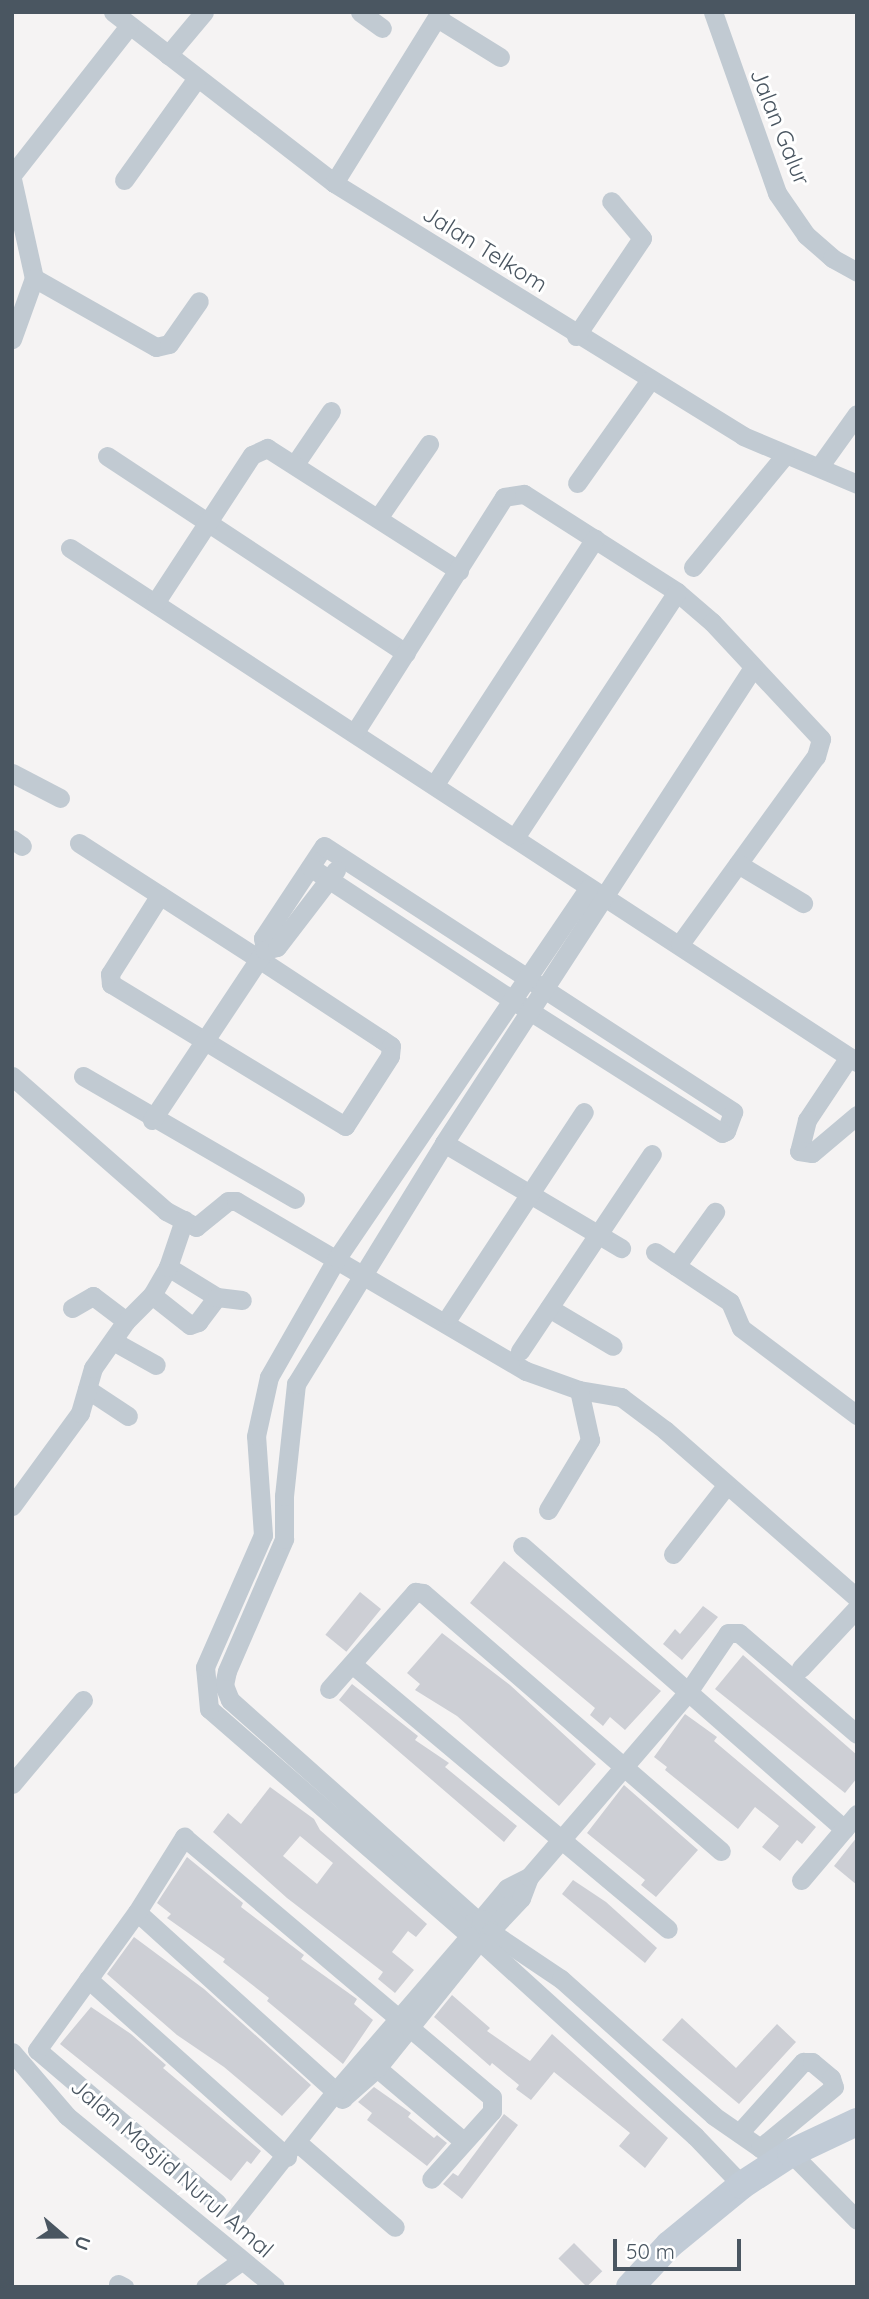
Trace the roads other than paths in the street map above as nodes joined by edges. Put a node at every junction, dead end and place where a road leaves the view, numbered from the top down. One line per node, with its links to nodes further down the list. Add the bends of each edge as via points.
1 (113, 12): 6 (street, Jalan Telkom)
2 (204, 12): 8 (street)
3 (360, 12): 7 (street)
4 (713, 12): 15 (street, Jalan Galur, via 777,193 806,235 832,258)
5 (438, 15): 9 (street); 13 (street)
6 (129, 26): 8 (street, Jalan Telkom); 11 (street)
7 (382, 28)
8 (168, 55): 10 (street, Jalan Telkom)
9 (500, 57)
10 (197, 78): 12 (street); 13 (street, Jalan Telkom)
11 (12, 177): 16 (street)
12 (124, 180)
13 (334, 183): 18 (street, Jalan Telkom)
14 (611, 201): 18 (street, via 642,238)
15 (857, 271)
16 (34, 278): 17 (street, via 156,347 169,344); 19 (street)
17 (199, 301)
18 (576, 336): 20 (street, Jalan Telkom)
19 (12, 339)
20 (650, 380): 24 (street, Jalan Telkom, via 743,436); 28 (street)
21 (331, 411): 26 (street)
22 (857, 414): 27 (street)
23 (429, 444): 30 (street)
24 (785, 455): 27 (street, Jalan Telkom); 34 (street)
25 (107, 456): 31 (street)
26 (295, 464): 30 (street); 31 (street, via 267,448 259,450)
27 (820, 467): 29 (street, Jalan Telkom)
28 (577, 483)
29 (857, 484)
30 (377, 518): 35 (street)
31 (209, 521): 37 (street); 38 (street)
32 (595, 539): 35 (street, via 524,494 514,494 504,497); 36 (street); 42 (street)
33 (70, 548): 37 (street)
34 (694, 566)
35 (459, 571): 38 (street)
36 (677, 592): 39 (street, via 712,622); 44 (street)
37 (155, 603): 40 (street)
38 (406, 653): 40 (street)
39 (751, 669): 47 (street, via 821,739 816,756); 51 (street)
40 (355, 732): 42 (street)
41 (12, 773): 43 (street)
42 (435, 784): 44 (street)
43 (60, 798)
44 (516, 836): 51 (street)
45 (79, 843): 52 (street)
46 (343, 860): 48 (street, via 324,846); 49 (street); 57 (street)
47 (738, 864): 54 (street); 55 (street)
48 (310, 867): 49 (street); 50 (street)
49 (329, 880): 53 (street); 59 (street)
50 (299, 884): 53 (street); 56 (street, via 263,938)
51 (595, 893): 55 (street); 57 (street); 58 (street)
52 (160, 895): 56 (street); 61 (street, via 110,974 110,982)
53 (316, 897): 56 (street, via 277,947)
54 (803, 903)
55 (681, 944): 62 (street)
56 (262, 955): 61 (street); 61 (street, via 391,1046 390,1056 345,1126)
57 (523, 978): 58 (street); 59 (street)
58 (544, 991): 60 (street); 60 (street, via 733,1112 726,1131 722,1133)
59 (511, 999): 60 (street); 77 (street)
60 (530, 1010): 68 (street)
61 (202, 1041): 67 (street)
62 (853, 1059): 66 (street, via 807,1120 799,1152 812,1153)
63 (12, 1076): 73 (street, via 166,1210)
64 (83, 1076): 67 (street)
65 (584, 1112): 70 (street)
66 (857, 1115)
67 (152, 1120): 71 (street)
68 (444, 1143): 70 (street); 80 (street)
69 (652, 1154): 74 (street)
70 (530, 1194): 74 (street); 86 (street)
71 (295, 1199)
72 (715, 1212): 78 (street)
73 (184, 1220): 77 (street, via 200,1226 228,1201 236,1201); 79 (street)
74 (598, 1234): 75 (street); 85 (street)
75 (621, 1248)
76 (655, 1252): 78 (street)
77 (337, 1258): 80 (street); 99 (street, via 264,1392 256,1436)
78 (676, 1266): 94 (street, via 730,1302 741,1328)
79 (168, 1267): 81 (street); 82 (street)
80 (364, 1274): 93 (street, via 526,1371); 100 (street, via 292,1397)
81 (152, 1295): 82 (street, via 190,1325 198,1322); 87 (street)
82 (217, 1297): 83 (street)
83 (242, 1300)
84 (72, 1308): 87 (street, via 93,1296)
85 (549, 1308): 89 (street); 90 (street)
86 (450, 1315)
87 (126, 1321): 88 (street)
88 (113, 1342): 91 (street); 92 (street, via 93,1368)
89 (614, 1346)
90 (520, 1351)
91 (156, 1365)
92 (88, 1389): 95 (street); 97 (street, via 80,1413)
93 (579, 1390): 96 (street, via 621,1397); 98 (street, via 590,1440)
94 (857, 1415)
95 (128, 1416)
96 (726, 1486): 102 (street); 103 (street)
97 (12, 1506)
98 (548, 1510)
99 (263, 1535): 100 (street); 120 (street, via 210,1647 203,1686 209,1709)
100 (284, 1539): 120 (street, via 232,1652 224,1685 230,1700)
101 (522, 1546): 108 (street)
102 (673, 1554)
103 (857, 1598)
104 (857, 1608): 106 (street)
105 (352, 1664): 107 (street); 111 (street, via 415,1592 423,1593); 115 (street)
106 (801, 1668)
107 (329, 1689)
108 (688, 1692): 110 (street, via 734,1630); 111 (street); 114 (street)
109 (83, 1700): 112 (street)
110 (857, 1734)
111 (624, 1767): 115 (street); 116 (street)
112 (12, 1784)
113 (857, 1814): 114 (street)
114 (844, 1829): 117 (street)
115 (562, 1840): 119 (street); 120 (street, via 529,1877 521,1898)
116 (722, 1851)
117 (801, 1880)
118 (136, 1912): 121 (street); 122 (street, via 180,1838 187,1837); 125 (street)
119 (667, 1929)
120 (480, 1931): 122 (street); 127 (street, via 561,1979); 130 (street)
121 (88, 1979): 133 (street); 136 (street, via 37,2050)
122 (403, 2024): 124 (street); 125 (street); 131 (street, via 495,2104)
123 (12, 2052): 140 (street, Jalan Masjid Nurul Amal, via 67,2116)
124 (377, 2068): 125 (street); 131 (street)
125 (335, 2098): 133 (street)
126 (761, 2109): 129 (street); 132 (street); 132 (street, via 807,2060 831,2078 834,2087)
127 (715, 2116): 129 (street); 130 (street)
128 (857, 2122): 132 (main road)
129 (739, 2133): 132 (street)
130 (695, 2136): 135 (street)
131 (463, 2141): 134 (street)
132 (778, 2148): 135 (main road); 137 (street)
133 (292, 2150): 138 (street); 139 (street)
134 (431, 2179)
135 (742, 2185): 141 (main road, via 669,2245)
136 (217, 2203)
137 (857, 2220)
138 (233, 2221)
139 (395, 2227)
140 (242, 2261): 142 (street); 143 (street, Jalan Masjid Nurul Amal)
141 (632, 2286)
142 (205, 2287)
143 (275, 2287)

